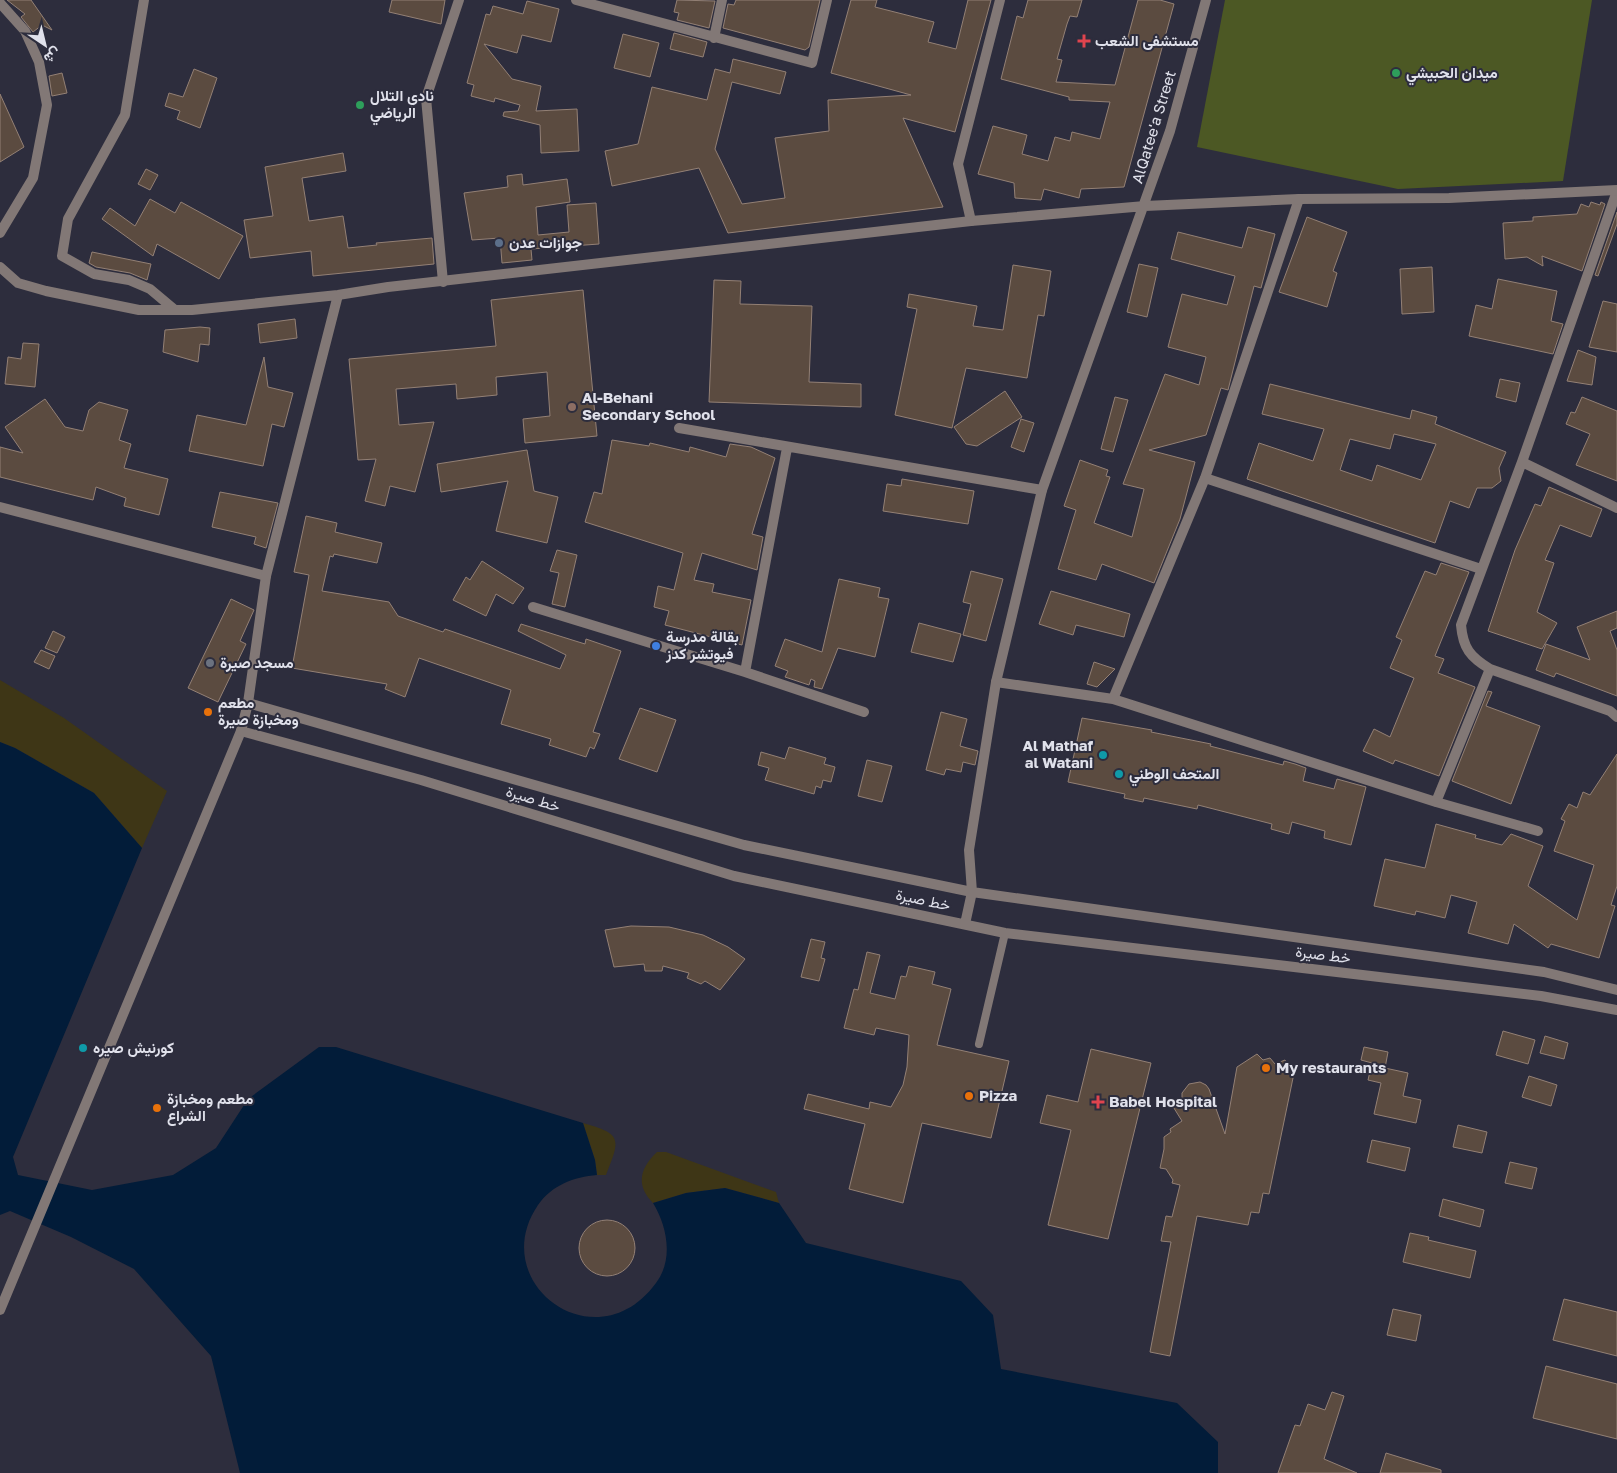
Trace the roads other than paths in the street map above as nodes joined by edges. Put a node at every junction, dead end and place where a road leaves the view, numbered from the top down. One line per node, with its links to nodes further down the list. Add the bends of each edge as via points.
1 (144, 0): 19 (street, via 125,114 68,218 62,256 94,274 129,280 150,289)
2 (459, 0): 17 (street, via 426,98)
3 (576, 0): 9 (street)
4 (722, 0): 10 (street)
5 (827, 0): 10 (street, via 812,63)
6 (1000, 0): 14 (street, via 958,164)
7 (1206, 0): 13 (street, AlQatee'a Street, via 1170,131)
8 (0, 3): 15 (street, via 25,31 40,62 47,105 33,178)
9 (610, 4): 10 (street)
10 (714, 38)
11 (1617, 191): 12 (street); 22 (street)
12 (1299, 200): 13 (street); 23 (street)
13 (1145, 206): 14 (street); 24 (street, AlQatee'a Street)
14 (972, 221): 17 (street)
15 (0, 233)
16 (0, 267): 19 (street, via 18,283 46,291 139,310)
17 (443, 282): 18 (street)
18 (338, 295): 19 (street); 28 (street)
19 (175, 310)
20 (679, 428): 21 (street)
21 (787, 448): 24 (street); 31 (street)
22 (1522, 462): 26 (street); 27 (street)
23 (1205, 478): 27 (street); 33 (street)
24 (1042, 490): 32 (street, AlQatee'a Street)
25 (0, 507): 28 (street)
26 (1617, 508)
27 (1481, 569): 30 (street, via 1461,625 1462,641 1477,661)
28 (266, 576): 34 (street)
29 (533, 607): 31 (street)
30 (1490, 668): 36 (street, via 1610,711); 38 (street)
31 (745, 672): 35 (street)
32 (996, 682): 33 (street); 40 (street, AlQatee'a Street, via 969,850)
33 (1113, 699): 38 (street)
34 (248, 703): 37 (street); 40 (street, خط صيرة, via 744,845)
35 (864, 712)
36 (1617, 717)
37 (241, 731): 41 (street, خط صيرة, via 421,780 734,876); 46 (street)
38 (1436, 802): 39 (street)
39 (1538, 831)
40 (972, 892): 41 (street, AlQatee'a Street); 43 (street, خط صيرة, via 1544,972)
41 (965, 924): 42 (street, خط صيرة)
42 (1005, 933): 44 (street, خط صيرة, via 1531,995); 45 (lane)
43 (1617, 990): 44 (street)
44 (1613, 1008)
45 (979, 1044)
46 (0, 1310)

